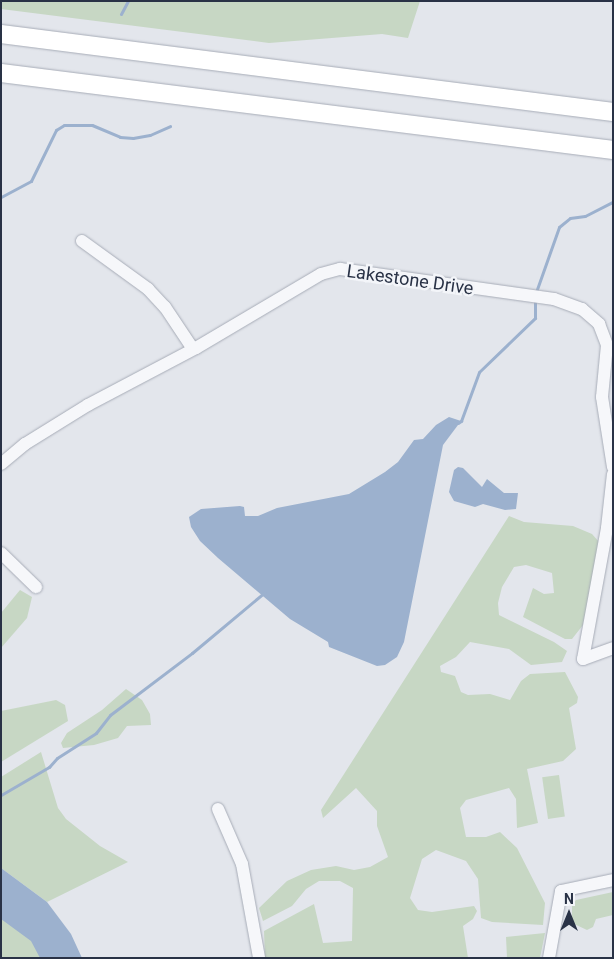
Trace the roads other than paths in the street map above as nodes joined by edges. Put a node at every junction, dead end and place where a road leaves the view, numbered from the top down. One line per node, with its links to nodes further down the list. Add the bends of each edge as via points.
1 (1, 34): 3 (highway)
2 (1, 73): 4 (highway)
3 (613, 112)
4 (613, 150)
5 (82, 242): 6 (street, via 148,289 165,307)
6 (193, 349): 7 (street, Lakestone Drive, via 50,428); 8 (street, Lakestone Drive, via 321,274 340,269 570,303 591,315 605,335 602,397)
7 (1, 464)
8 (613, 466)
9 (613, 474): 12 (street, via 607,528 583,659)
10 (1, 553): 11 (street)
11 (36, 587)
12 (613, 648)
13 (218, 809): 15 (street, via 242,864)
14 (613, 880): 16 (street, via 561,891)
15 (259, 958)
16 (549, 958)

